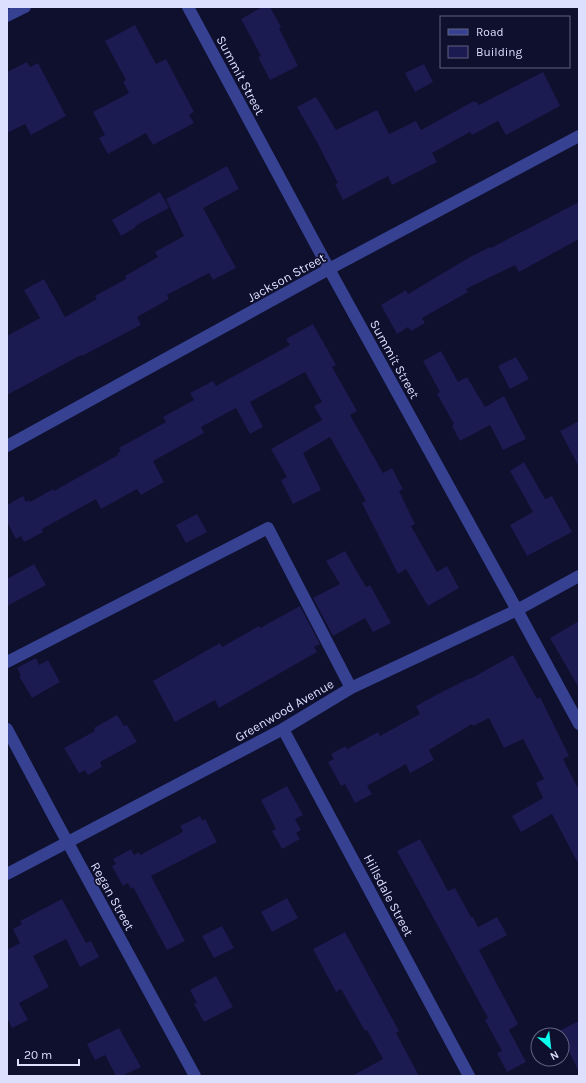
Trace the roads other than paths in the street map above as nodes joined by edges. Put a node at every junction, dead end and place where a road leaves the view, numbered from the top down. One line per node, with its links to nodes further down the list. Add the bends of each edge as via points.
1 (25, 7): 3 (street)
2 (188, 7): 5 (street, Summit Street)
3 (7, 16)
4 (579, 136): 5 (street, Jackson Street)
5 (329, 269): 6 (street, Jackson Street); 8 (street, Summit Street)
6 (7, 446)
7 (579, 576): 8 (street, Greenwood Avenue)
8 (517, 610): 10 (street, Greenwood Avenue); 11 (street, Summit Street)
9 (7, 662): 10 (street, via 268,528)
10 (351, 688): 13 (street, Greenwood Avenue)
11 (579, 724)
12 (7, 729): 14 (street, Regan Street)
13 (283, 729): 14 (street, Greenwood Avenue); 17 (street, Hillsdale Street)
14 (68, 842): 15 (street, Greenwood Avenue); 16 (street, Regan Street)
15 (7, 874)
16 (195, 1076)
17 (469, 1076)

